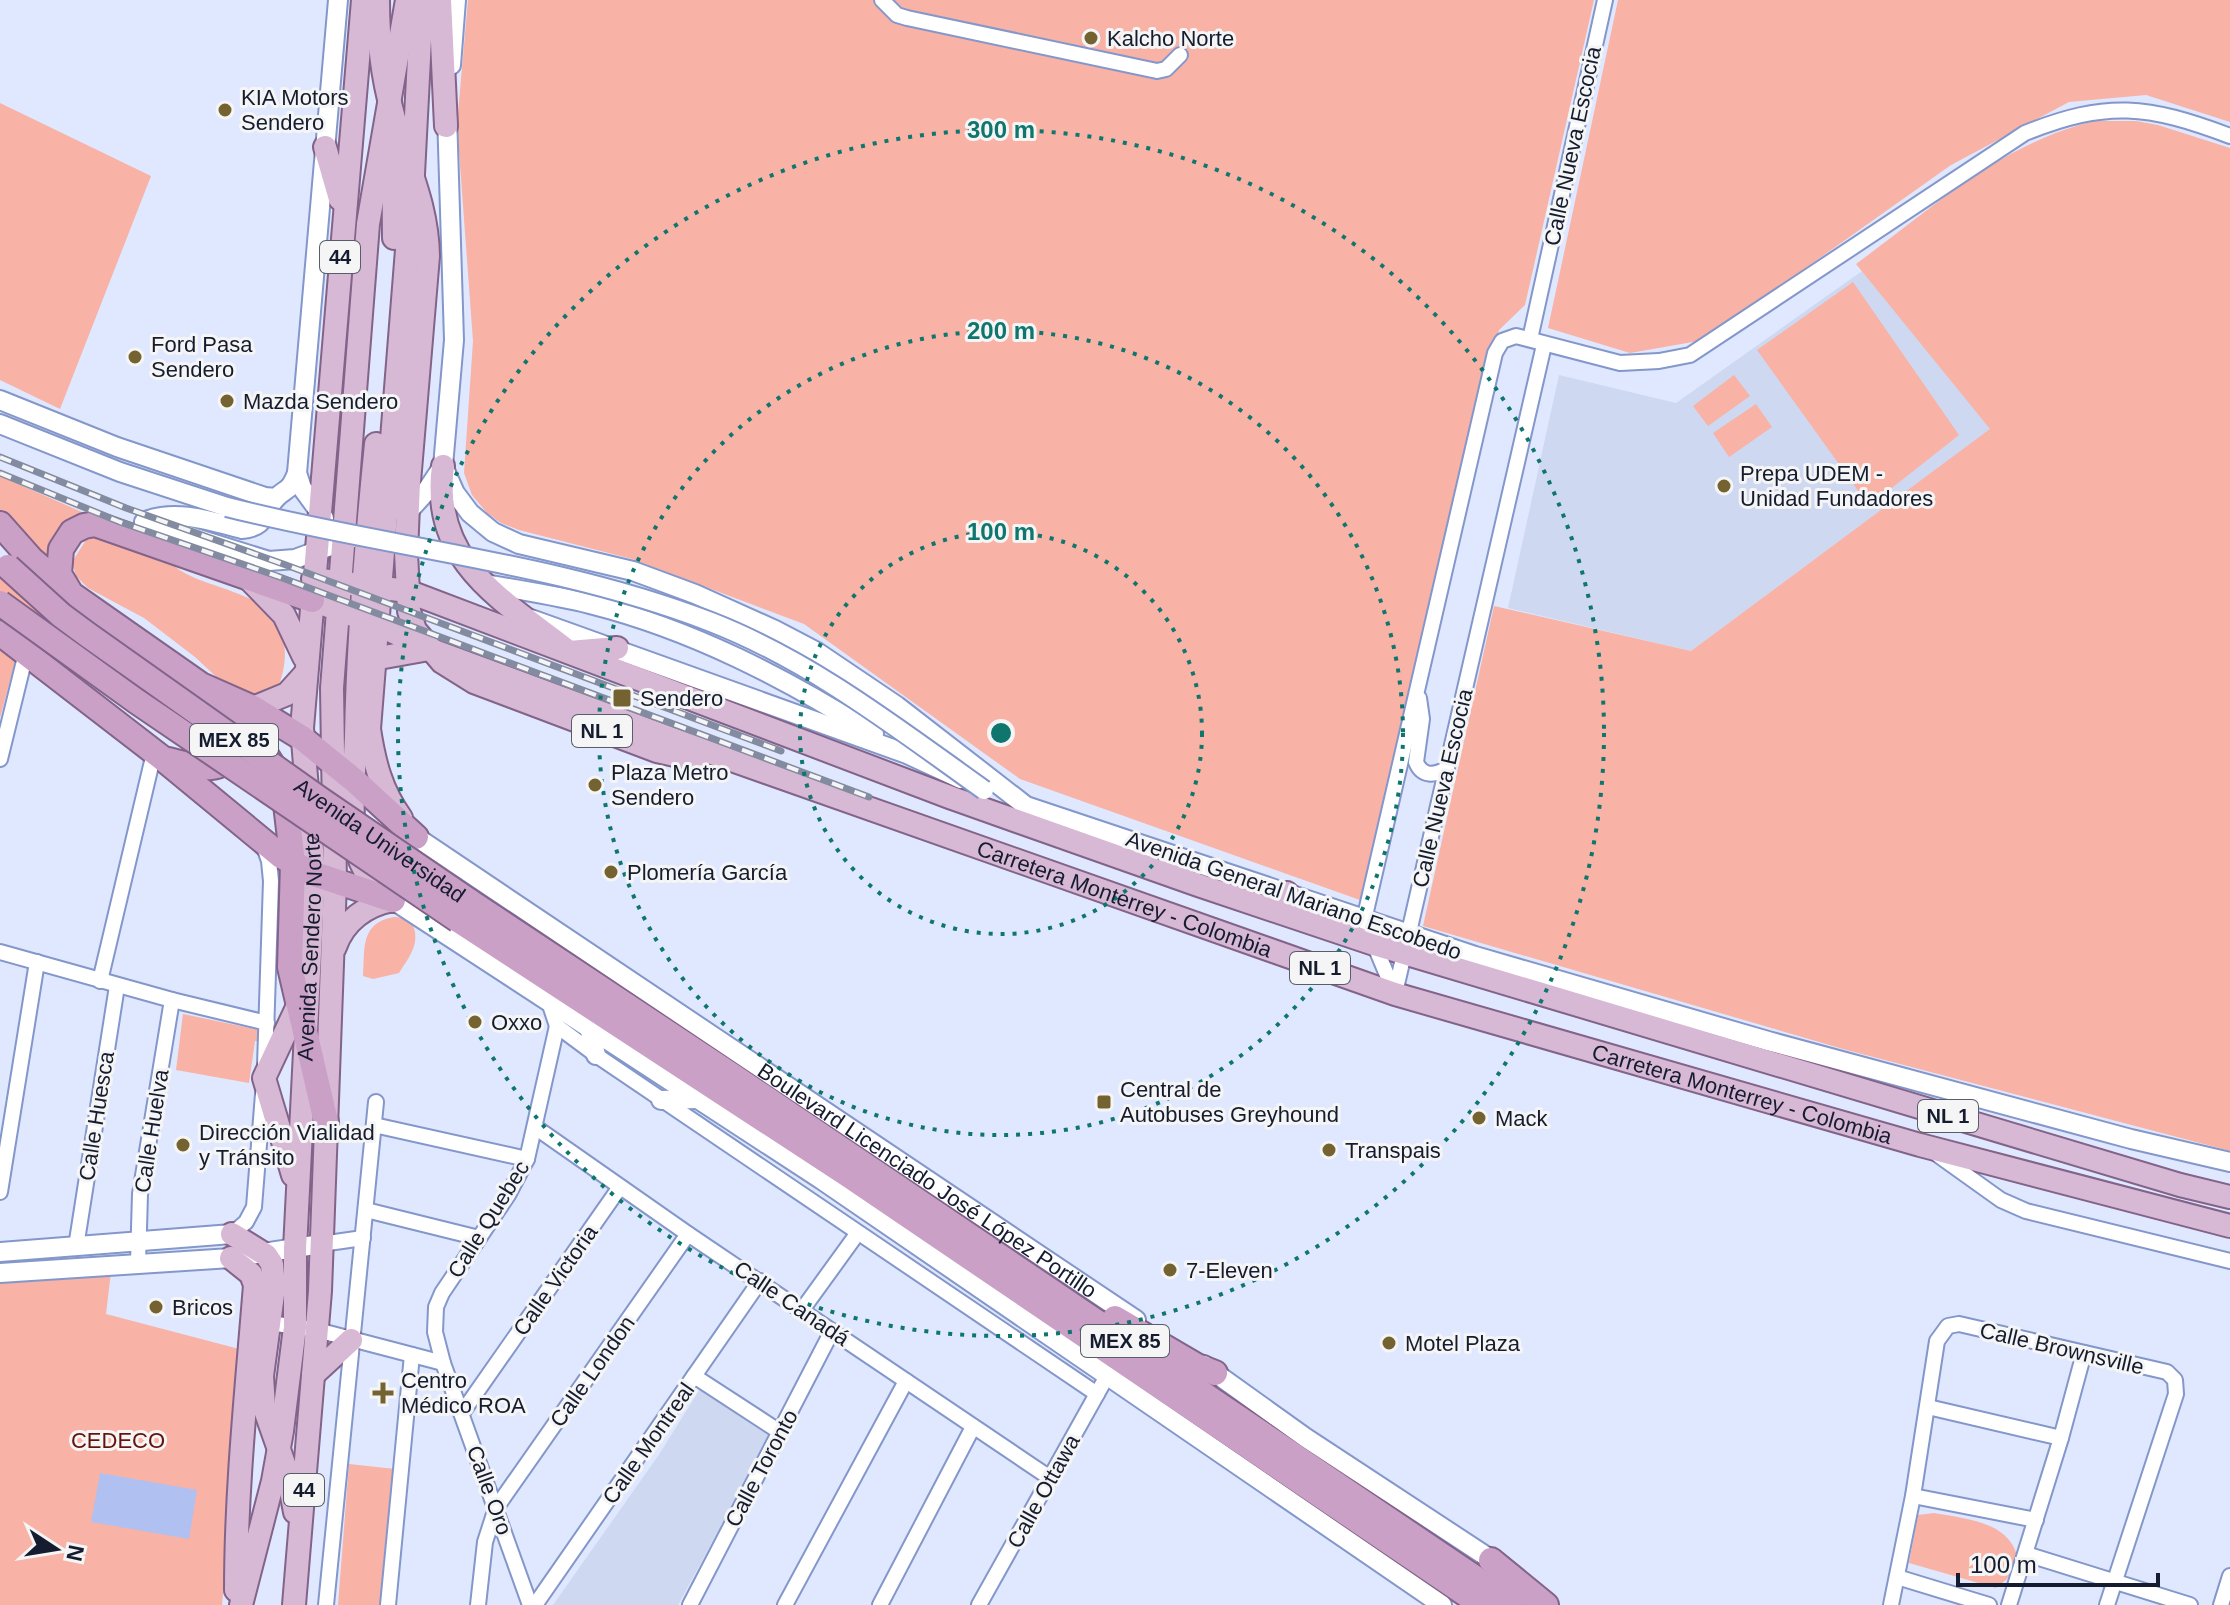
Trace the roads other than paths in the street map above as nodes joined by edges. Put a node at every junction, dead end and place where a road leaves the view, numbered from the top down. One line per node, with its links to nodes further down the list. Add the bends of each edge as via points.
1 (338, 0): 14 (street)
2 (363, 0): 16 (main road, Avenida Sendero Norte / 44)
3 (378, 0): 11 (main road, via 380,51)
4 (407, 0): 11 (main road, Avenida Sendero Norte / 44)
5 (422, 0): 15 (main road)
6 (440, 0): 12 (main road)
7 (456, 0): 12 (street)
8 (882, 0): 10 (street, via 907,18 1157,71)
9 (1605, 0): 17 (street, Calle Nueva Escocia)
10 (1180, 55)
11 (391, 106): 15 (main road); 27 (main road, via 395,226); 29 (main road, Avenida Sendero Norte / 44, via 368,224)
12 (446, 126): 20 (street, via 454,340)
13 (2230, 136): 17 (street, via 2137,110 2108,109 2060,119 2025,133 1690,355 1620,363)
14 (325, 147): 16 (main road); 21 (street)
15 (413, 174): 24 (main road, via 424,210 428,256); 27 (main road)
16 (344, 216): 23 (main road, Avenida Sendero Norte / 44)
17 (1537, 342): 51 (street, Calle Nueva Escocia, via 1516,336 1502,341 1495,353); 59 (street, Calle Nueva Escocia)
18 (0, 400): 22 (street, via 117,447)
19 (0, 424): 61 (street, bridge, via 227,507 561,576 713,623 824,679)
20 (443, 466): 24 (street); 34 (main road, via 440,496 446,526 457,552); 62 (street, Avenida General Mariano Escobedo / NL 1, via 470,513 493,532 519,544 633,571 775,630 897,706)
21 (297, 473): 22 (street, via 291,487); 23 (street)
22 (276, 498): 25 (street, via 266,516 246,529 173,515)
23 (319, 513): 29 (street); 30 (main road, Avenida Sendero Norte / 44)
24 (408, 513): 27 (street); 37 (main road)
25 (144, 522): 28 (street); 30 (street, via 269,561)
26 (0, 524): 36 (highway)
27 (376, 528): 29 (street); 39 (main road)
28 (111, 529): 32 (highway, NL 1); 36 (highway, via 90,524 80,528 61,549 59,574)
29 (343, 541): 30 (street); 33 (main road, Avenida Sendero Norte / 44)
30 (316, 552): 35 (main road, Avenida Sendero Norte / 44)
31 (4, 562): 68 (highway, Avenida Universidad / MEX 85, bridge, via 61,615)
32 (248, 578): 35 (highway, NL 1); 48 (main road, via 284,615)
33 (340, 582): 35 (main road, Carretera Monterrey - Colombia / NL 1); 39 (main road, Carretera Monterrey - Colombia / NL 1); 40 (main road, Avenida Sendero Norte / 44)
34 (481, 583): 41 (main road); 55 (street, via 591,604 728,652 805,691)
35 (312, 590): 40 (main road, Carretera Monterrey - Colombia / NL 1); 48 (main road, Avenida Sendero Norte / 44)
36 (71, 594): 52 (highway)
37 (408, 601): 39 (main road); 44 (main road, via 415,630); 45 (main road, Carretera Monterrey - Colombia / NL 1); 50 (main road, via 422,613 628,686)
38 (0, 603): 68 (highway, Avenida Universidad / MEX 85, bridge, via 136,701)
39 (370, 604): 40 (main road, Carretera Monterrey - Colombia / NL 1); 44 (main road, Carretera Monterrey - Colombia / NL 1); 47 (main road)
40 (338, 610): 49 (main road, Avenida Sendero Norte / 44)
41 (523, 616): 43 (street); 45 (main road)
42 (0, 633): 46 (highway)
43 (617, 648): 45 (main road); 55 (street)
44 (429, 649): 47 (main road); 53 (main road, via 388,677 377,695); 79 (main road, Carretera Monterrey - Colombia / NL 1)
45 (569, 652): 50 (main road, Carretera Monterrey - Colombia / NL 1)
46 (26, 653): 56 (highway); 57 (street)
47 (366, 659): 49 (main road, via 342,674); 53 (main road); 60 (main road)
48 (306, 668): 52 (main road, via 287,694); 54 (main road, Avenida Sendero Norte / 44)
49 (332, 688): 58 (main road, Avenida Sendero Norte / 44)
50 (666, 689): 70 (main road, Carretera Monterrey - Colombia / NL 1, via 952,798)
51 (1417, 690): 59 (street, via 1422,719 1418,768 1431,774); 69 (street, Calle Nueva Escocia)
52 (243, 712): 54 (highway); 56 (highway, via 236,748 218,767 205,769); 65 (highway, via 279,779)
53 (369, 729): 64 (main road, via 379,778)
54 (302, 738): 58 (highway); 65 (main road, Avenida Sendero Norte / 44)
55 (907, 754): 61 (street)
56 (158, 756): 63 (highway); 76 (street)
57 (0, 759)
58 (333, 762): 60 (highway); 65 (main road, Avenida Sendero Norte / 44)
59 (1447, 768): 72 (street, Calle Nueva Escocia)
60 (355, 781): 64 (highway); 67 (main road, via 354,833 360,861 378,890)
61 (984, 790): 62 (street)
62 (1026, 806): 66 (street, Avenida General Mariano Escobedo / NL 1)
63 (257, 837): 65 (highway); 83 (street, via 271,871)
64 (416, 837): 67 (street, via 388,841 376,857 377,882); 134 (street, Boulevard Licenciado José López Portillo)
65 (314, 873): 67 (highway); 75 (main road, Avenida Sendero Norte / 44); 77 (main road, Avenida Sendero Norte / 44); 82 (highway, via 290,967)
66 (1287, 893): 69 (street, Avenida General Mariano Escobedo / NL 1); 70 (main road)
67 (393, 900): 75 (main road, via 366,909 350,922 337,941); 81 (street)
68 (464, 911): 89 (highway, Avenida Universidad / MEX 85)
69 (1364, 920): 71 (street); 72 (street, Avenida General Mariano Escobedo / NL 1)
70 (1316, 924): 71 (main road, Carretera Monterrey - Colombia / NL 1)
71 (1374, 944): 72 (main road, Carretera Monterrey - Colombia / NL 1); 79 (street)
72 (1407, 944): 79 (street, Calle Nueva Escocia); 99 (street, Avenida General Mariano Escobedo / NL 1); 104 (main road, Carretera Monterrey - Colombia / NL 1)
73 (0, 952): 74 (street)
74 (37, 962): 76 (street); 102 (street)
75 (332, 963): 93 (main road, Avenida Sendero Norte / 44)
76 (100, 981): 78 (street)
77 (308, 981): 82 (main road); 86 (main road, Avenida Sendero Norte / 44)
78 (117, 986): 80 (street); 114 (street, Calle Huesca)
79 (1395, 994): 96 (main road, Carretera Monterrey - Colombia / NL 1)
80 (172, 1000): 83 (street); 112 (street, Calle Huelva)
81 (549, 1002): 84 (street); 85 (street)
82 (298, 1006): 86 (highway); 88 (main road)
83 (267, 1023): 88 (street)
84 (557, 1026): 87 (street); 95 (street, Calle Quebec)
85 (589, 1027): 87 (street); 90 (street)
86 (306, 1035): 93 (highway); 103 (main road, Avenida Sendero Norte / 44)
87 (596, 1055): 91 (street)
88 (264, 1078): 103 (main road); 107 (street, via 254,1207)
89 (730, 1085): 125 (highway, Boulevard Licenciado José López Portillo / MEX 85); 168 (highway, Boulevard Licenciado José López Portillo / MEX 85)
90 (697, 1099): 91 (street); 97 (street)
91 (661, 1100): 100 (street)
92 (376, 1102): 94 (street)
93 (326, 1122): 113 (main road, Avenida Sendero Norte / 44)
94 (374, 1125): 98 (street); 105 (street)
95 (535, 1127): 98 (street, Calle Quebec); 101 (street, Calle Canadá)
96 (1920, 1145): 106 (main road, Carretera Monterrey - Colombia / NL 1); 120 (street, via 2026,1211)
97 (781, 1154): 100 (street); 117 (street)
98 (527, 1159): 111 (street, Calle Quebec)
99 (2230, 1162)
100 (767, 1172): 109 (street)
101 (620, 1187): 108 (street, Calle Canadá); 142 (street, Calle Victoria)
102 (0, 1192)
103 (298, 1192): 115 (main road, Avenida Sendero Norte / 44)
104 (2230, 1197)
105 (366, 1210): 110 (street); 111 (street)
106 (2230, 1226)
107 (232, 1234): 112 (street); 118 (main road)
108 (688, 1234): 124 (street, Calle Canadá); 149 (street, Calle London)
109 (857, 1234): 122 (street); 126 (street)
110 (363, 1238): 113 (street); 130 (street)
111 (479, 1238): 133 (street, Calle Quebec, via 436,1307 435,1332)
112 (137, 1242): 114 (street); 121 (street, Calle Huelva)
113 (321, 1244): 115 (street); 128 (main road, Avenida Sendero Norte / 44)
114 (76, 1247): 116 (street)
115 (295, 1249): 118 (street); 128 (main road, Avenida Sendero Norte / 44)
116 (0, 1252)
117 (927, 1252): 122 (street); 137 (street)
118 (266, 1255): 119 (street); 127 (main road, via 274,1287)
119 (231, 1258): 121 (street); 139 (main road, via 251,1274 255,1285)
120 (2230, 1261)
121 (138, 1263): 123 (street)
122 (913, 1271): 140 (street)
123 (0, 1273)
124 (760, 1281): 126 (street, Calle Canadá); 136 (street, Calle Montreal)
125 (1055, 1293): 134 (highway, via 1103,1312); 169 (highway, Boulevard Licenciado José López Portillo / MEX 85)
126 (802, 1310): 129 (street, Calle Canadá)
127 (270, 1323): 128 (street); 139 (main road)
128 (306, 1329): 130 (street); 135 (main road, Avenida Sendero Norte / 44); 146 (main road, Avenida Sendero Norte / 44)
129 (832, 1331): 138 (street, Calle Canadá); 144 (street, Calle Toronto)
130 (351, 1340): 132 (street); 135 (main road); 159 (street)
131 (2084, 1353): 141 (street, Calle Brownsville, via 1959,1324 1948,1326 1937,1341); 145 (street); 156 (street, Calle Brownsville, via 2167,1372 2177,1385)
132 (412, 1355): 133 (street); 160 (street)
133 (443, 1363): 142 (street, Calle Oro)
134 (1215, 1373): 153 (street, Boulevard Licenciado José López Portillo)
135 (313, 1375): 151 (main road, Avenida Sendero Norte / 44)
136 (694, 1376): 144 (street); 162 (street, Calle Montreal)
137 (1107, 1376): 140 (street, Calle Ottawa); 167 (street)
138 (906, 1381): 143 (street, Calle Canadá); 164 (street)
139 (255, 1390): 146 (main road); 157 (main road, via 236,1532)
140 (1097, 1394): 147 (street, Calle Ottawa)
141 (1928, 1407): 145 (street); 148 (street, Calle Brownsville)
142 (462, 1413): 149 (street, Calle Oro)
143 (973, 1427): 147 (street, Calle Canadá); 165 (street)
144 (780, 1432): 163 (street, Calle Toronto)
145 (2061, 1438): 150 (street)
146 (279, 1449): 151 (main road); 157 (main road, Avenida Sendero Norte / 44)
147 (1050, 1478): 166 (street, Calle Ottawa)
148 (1913, 1496): 150 (street); 155 (street, Calle Brownsville)
149 (496, 1508): 161 (street, Calle London, via 485,1542); 162 (street, Calle Oro)
150 (2036, 1520): 152 (street)
151 (300, 1540): 158 (main road, Avenida Sendero Norte / 44)
152 (2026, 1554): 156 (street); 174 (street)
153 (1491, 1560): 170 (highway); 171 (street, Boulevard Licenciado José López Portillo)
154 (2230, 1576): 177 (street)
155 (1897, 1577): 172 (street, Calle Brownsville); 173 (street)
156 (2115, 1581): 175 (street, Calle Brownsville); 176 (street)
157 (239, 1605)
158 (294, 1605)
159 (326, 1605)
160 (388, 1605)
161 (478, 1605)
162 (533, 1605)
163 (690, 1605)
164 (785, 1605)
165 (880, 1605)
166 (979, 1605)
167 (1442, 1605)
168 (1482, 1605)
169 (1515, 1605)
170 (1546, 1605)
171 (1560, 1605)
172 (1891, 1605)
173 (1989, 1605)
174 (2009, 1605)
175 (2107, 1605)
176 (2190, 1605)
177 (2221, 1605)

